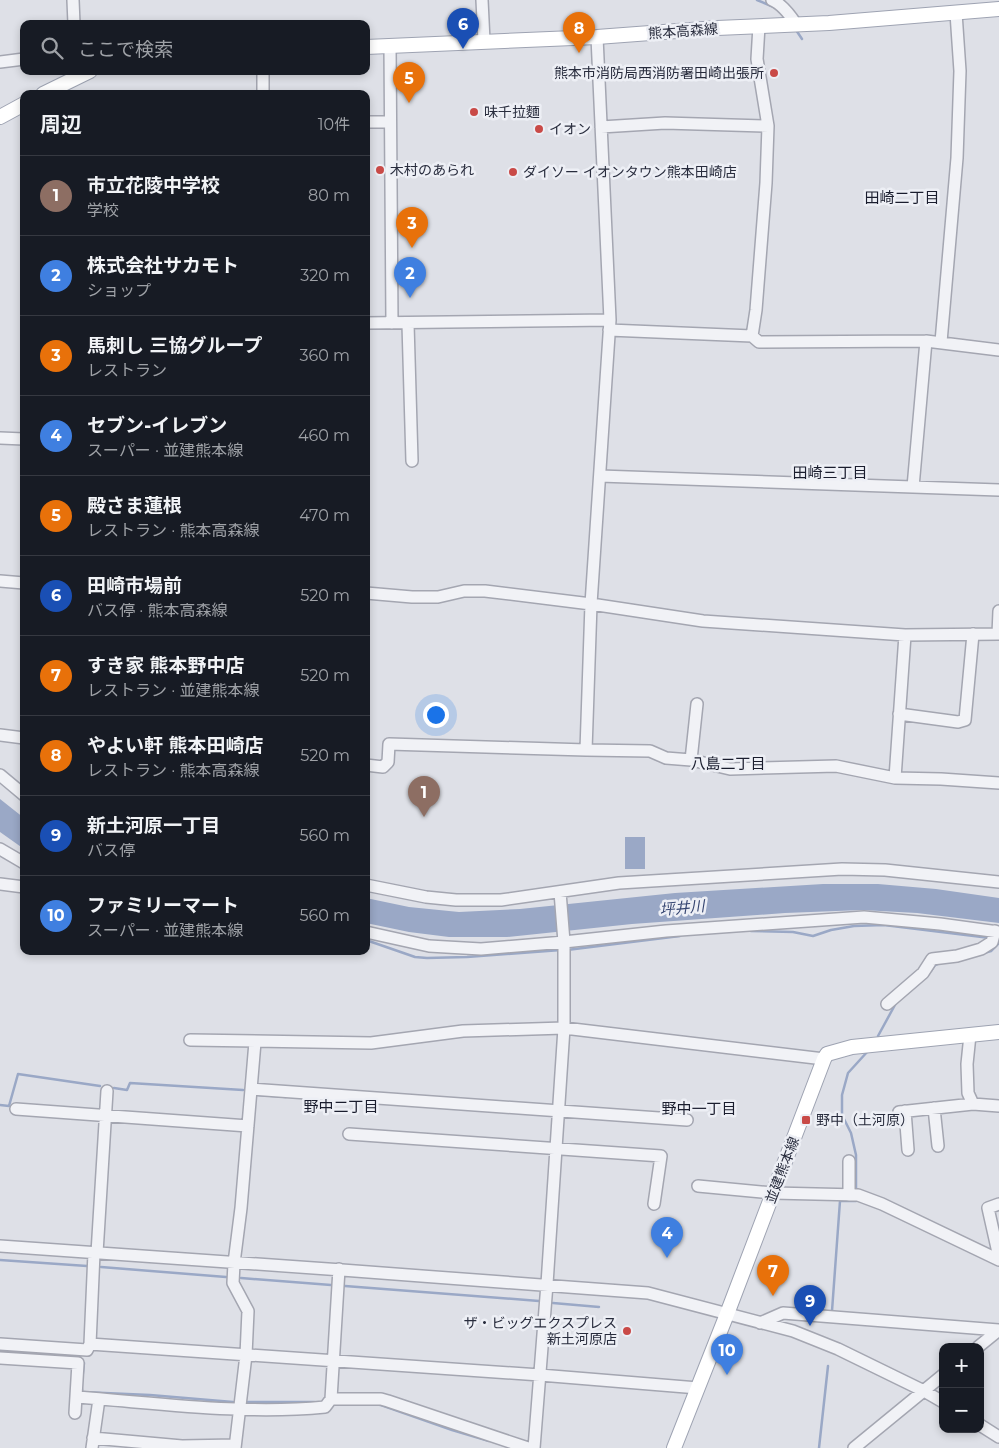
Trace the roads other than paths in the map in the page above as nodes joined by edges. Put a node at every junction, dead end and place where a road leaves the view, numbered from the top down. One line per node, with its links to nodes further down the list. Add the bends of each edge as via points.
1 (73, 0): 6 (street)
2 (482, 0): 10 (street)
3 (772, 0): 7 (street, via 790,14)
4 (999, 9): 5 (main road, 熊本高森線)
5 (956, 13): 7 (main road, 熊本高森線); 31 (street, via 960,71 957,158)
6 (74, 20)
7 (796, 24): 8 (main road, 熊本高森線)
8 (759, 26): 9 (main road, 熊本高森線); 23 (street, via 757,59)
9 (597, 37): 10 (main road, 熊本高森線); 24 (street)
10 (484, 41): 11 (main road, 熊本高森線)
11 (390, 46): 12 (main road, 熊本高森線); 22 (street)
12 (370, 47)
13 (20, 60): 14 (street)
14 (0, 62)
15 (82, 75): 17 (main road)
16 (263, 75): 18 (street)
17 (51, 90)
18 (263, 90)
19 (20, 106): 20 (main road)
20 (0, 117)
21 (370, 122): 22 (street)
22 (390, 122): 26 (street)
23 (768, 126): 24 (street, via 665,123); 29 (street)
24 (601, 127): 28 (street)
25 (370, 323): 26 (street)
26 (392, 323): 27 (street)
27 (408, 324): 28 (street); 35 (street)
28 (610, 325): 29 (street); 36 (street)
29 (752, 336): 30 (street, via 759,342)
30 (926, 340): 31 (street); 37 (street)
31 (941, 342): 32 (street)
32 (999, 350)
33 (0, 438): 34 (street)
34 (20, 439)
35 (412, 461)
36 (600, 476): 37 (street); 42 (street)
37 (913, 487): 38 (street)
38 (999, 490)
39 (0, 581): 40 (street)
40 (20, 583)
41 (370, 593): 42 (street, via 438,597 464,591 485,591)
42 (591, 604): 46 (street, via 703,621); 51 (street)
43 (999, 611): 45 (street)
44 (973, 634): 45 (street); 46 (street); 48 (street, via 965,720 958,722)
45 (998, 634)
46 (905, 636): 48 (street)
47 (697, 704): 52 (street)
48 (900, 714): 55 (street)
49 (0, 735): 50 (street)
50 (20, 738)
51 (586, 750): 52 (street, via 650,751 666,758); 53 (street, via 389,744 388,762 383,767)
52 (690, 760): 55 (street, via 730,769 836,766)
53 (370, 765)
54 (0, 775): 57 (street)
55 (895, 778): 56 (street)
56 (999, 783)
57 (20, 792)
58 (0, 849): 59 (street)
59 (20, 861)
60 (999, 882): 64 (street, via 885,870 842,870 619,883)
61 (0, 884): 62 (street)
62 (20, 886)
63 (370, 886): 64 (street, via 456,900)
64 (561, 896): 67 (street)
65 (997, 932): 67 (street, via 864,917); 68 (street, via 992,942 981,948 957,956 932,959 923,973)
66 (370, 933): 67 (street, via 430,946 481,949)
67 (564, 939): 69 (street)
68 (887, 1004)
69 (564, 1028): 73 (street, via 463,1030 371,1043); 74 (street); 81 (street)
70 (999, 1032): 71 (main road)
71 (970, 1035): 74 (main road, via 852,1046 827,1054); 77 (street, via 966,1064 968,1093)
72 (190, 1040): 73 (street)
73 (255, 1042): 75 (street)
74 (824, 1059): 91 (main road, 並建熊本線)
75 (251, 1090): 81 (street); 84 (street)
76 (107, 1091): 82 (street)
77 (973, 1104): 78 (street); 79 (street)
78 (999, 1106)
79 (934, 1108): 86 (street); 88 (street, via 902,1112)
80 (16, 1109): 82 (street)
81 (558, 1110): 83 (street); 87 (street)
82 (106, 1116): 84 (street); 96 (street)
83 (687, 1120)
84 (248, 1126): 98 (street)
85 (349, 1134): 87 (street)
86 (938, 1146)
87 (556, 1148): 93 (street, via 661,1156); 100 (street)
88 (908, 1150)
89 (849, 1161): 92 (street)
90 (698, 1186): 91 (street)
91 (773, 1193): 92 (street); 101 (main road, 並建熊本線)
92 (849, 1195): 97 (street, via 882,1204)
93 (654, 1204)
94 (999, 1204): 97 (street, via 988,1208)
95 (0, 1246): 96 (street)
96 (96, 1253): 98 (street); 106 (street)
97 (999, 1258)
98 (234, 1263): 99 (street); 107 (street, via 233,1283 248,1311)
99 (339, 1269): 100 (street); 109 (street)
100 (548, 1284): 101 (street, via 648,1293); 111 (street)
101 (727, 1314): 102 (street); 113 (main road, 並建熊本線)
102 (760, 1323): 103 (street, via 783,1313); 114 (street, via 793,1331 838,1349)
103 (999, 1330): 104 (street)
104 (983, 1343)
105 (0, 1344): 106 (street)
106 (88, 1347): 107 (street); 110 (street, via 86,1359)
107 (246, 1356): 109 (street); 119 (street)
108 (0, 1358): 110 (street)
109 (333, 1361): 111 (street); 117 (street)
110 (78, 1363): 115 (street)
111 (540, 1375): 113 (street); 126 (street)
112 (939, 1378): 114 (street)
113 (698, 1388): 127 (main road, 並建熊本線)
114 (924, 1391): 118 (street); 128 (street)
115 (76, 1397): 116 (street); 120 (street)
116 (99, 1399): 119 (street); 123 (street)
117 (331, 1399): 119 (street, via 325,1407); 125 (street, via 388,1400)
118 (939, 1400)
119 (240, 1409): 124 (street)
120 (75, 1413)
121 (984, 1428): 122 (street)
122 (999, 1437)
123 (92, 1443): 124 (street)
124 (235, 1446)
125 (528, 1448)
126 (534, 1448)
127 (674, 1448)
128 (854, 1448)

